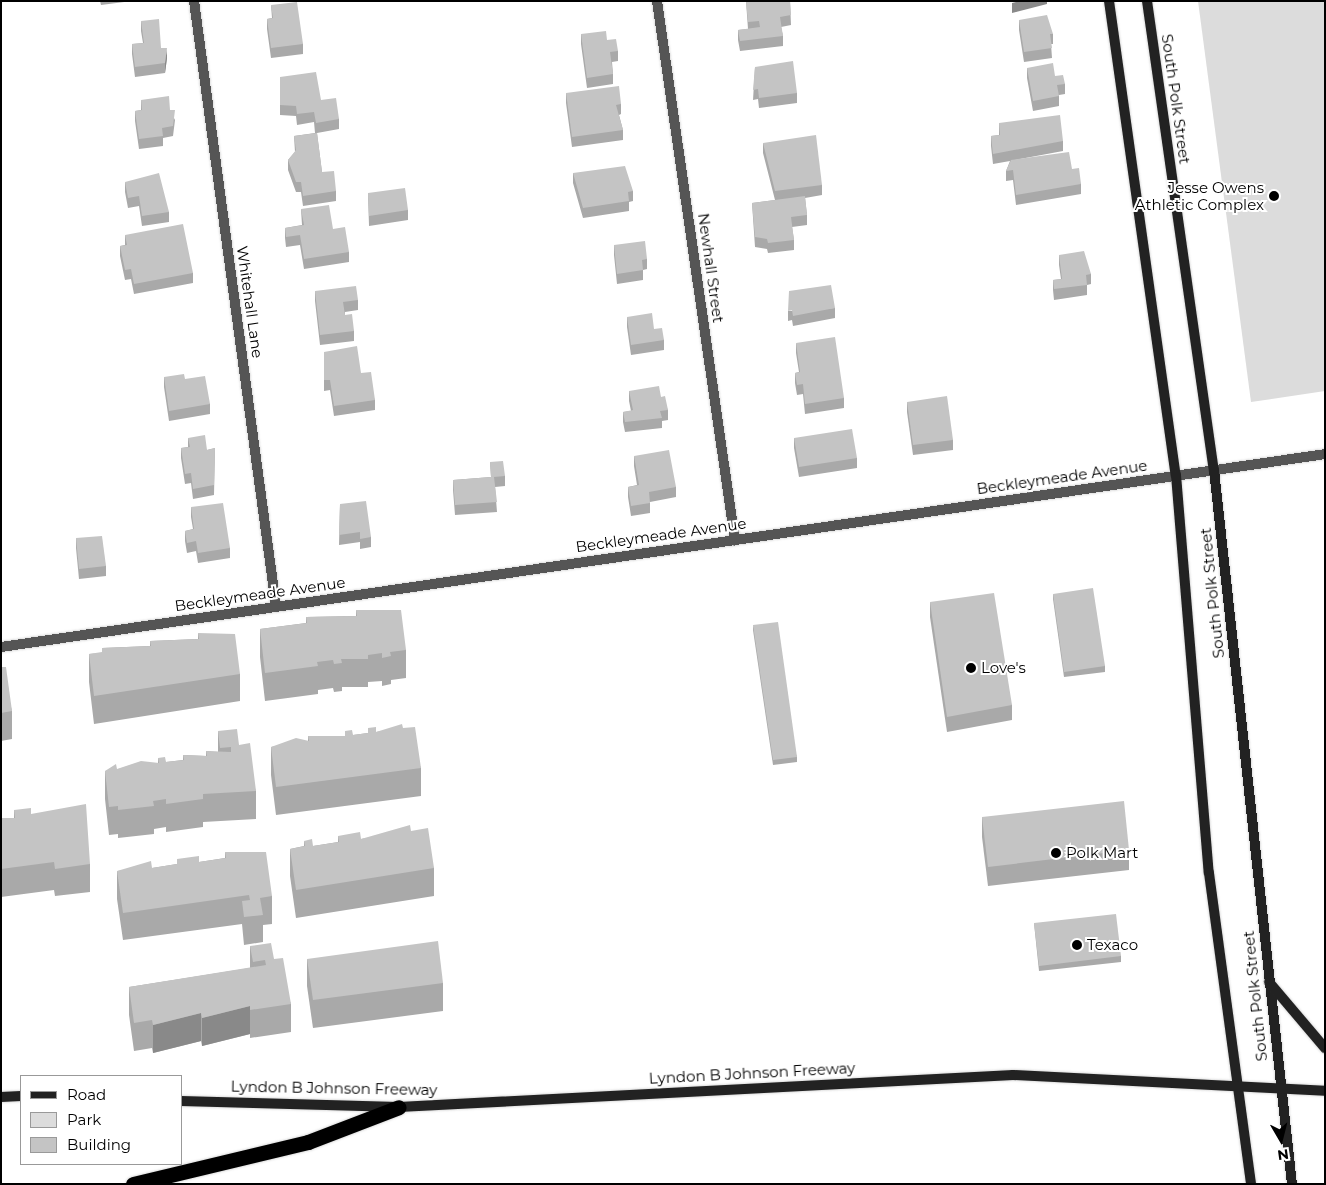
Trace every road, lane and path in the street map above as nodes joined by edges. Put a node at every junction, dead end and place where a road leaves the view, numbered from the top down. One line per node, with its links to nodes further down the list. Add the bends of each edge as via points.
1 (194, 1): 9 (street, Whitehall Lane)
2 (657, 1): 8 (street, Newhall Street)
3 (1109, 1): 7 (main road, South Polk Street)
4 (1147, 1): 6 (main road, South Polk Street)
5 (1325, 454): 6 (street, Beckleymeade Avenue)
6 (1214, 470): 7 (street, Beckleymeade Avenue); 11 (main road, South Polk Street)
7 (1176, 476): 8 (street, Beckleymeade Avenue); 13 (main road, South Polk Street, via 1209,874)
8 (735, 540): 9 (street, Beckleymeade Avenue)
9 (276, 606): 10 (street, Beckleymeade Avenue)
10 (1, 646)
11 (1268, 982): 12 (main road); 15 (main road, South Polk Street)
12 (1325, 1048)
13 (1237, 1084): 15 (main road, Lyndon B Johnson Freeway); 19 (main road, Lyndon B Johnson Freeway, via 1013,1076); 21 (main road, South Polk Street)
14 (1325, 1091): 15 (main road, Lyndon B Johnson Freeway)
15 (1281, 1092): 22 (main road, South Polk Street)
16 (20, 1096): 17 (main road)
17 (1, 1097)
18 (182, 1101): 19 (main road, Lyndon B Johnson Freeway)
19 (399, 1107): 20 (highway, via 308,1142)
20 (133, 1184)
21 (1251, 1184)
22 (1292, 1184)

